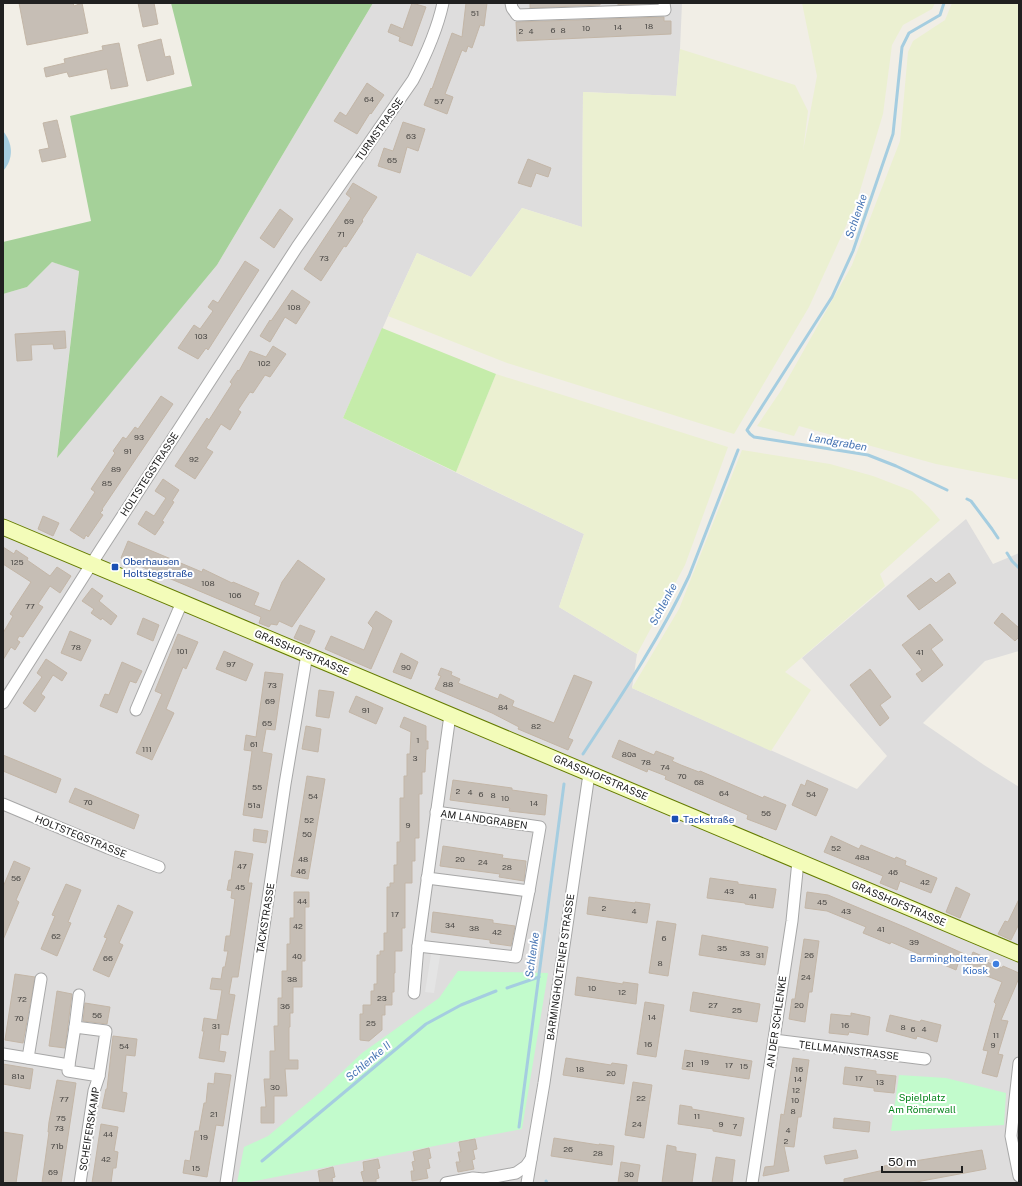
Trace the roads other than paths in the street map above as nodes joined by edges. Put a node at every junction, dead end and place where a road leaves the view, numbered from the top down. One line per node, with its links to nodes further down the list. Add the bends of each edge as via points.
1 (444, 3): 4 (street, TURMSTRASSE, via 428,51 413,80)
2 (511, 3): 3 (street, via 517,15 665,10)
3 (664, 3)
4 (297, 247): 6 (street, HOLTSTEGSTRASSE)
5 (3, 527): 6 (street, GRASSHOFSTRASSE)
6 (91, 565): 7 (street, GRASSHOFSTRASSE); 9 (street, HOLTSTEGSTRASSE)
7 (182, 602): 8 (street, GRASSHOFSTRASSE); 10 (street)
8 (306, 654): 11 (street, GRASSHOFSTRASSE); 35 (street, TACKSTRASSE)
9 (3, 703)
10 (136, 710)
11 (450, 715): 12 (street, GRASSHOFSTRASSE); 14 (street, AM LANDGRABEN)
12 (589, 774): 15 (street, GRASSHOFSTRASSE); 32 (street, BARMINGHOLTENER STRASSE)
13 (3, 804): 16 (street, HOLTSTEGSTRASSE)
14 (436, 812): 17 (street, AM LANDGRABEN); 18 (street, AM LANDGRABEN, via 540,827)
15 (798, 861): 20 (street, GRASSHOFSTRASSE); 25 (street, AN DER SCHLENKE, via 792,921)
16 (159, 867)
17 (427, 878): 18 (street); 19 (street, AM LANDGRABEN)
18 (529, 891): 19 (street, AM LANDGRABEN, via 516,957)
19 (418, 946): 22 (street, AM LANDGRABEN)
20 (1019, 954)
21 (41, 979): 27 (street)
22 (414, 992)
23 (79, 995): 24 (street)
24 (75, 1027): 30 (street); 31 (street, SCHEIFERSKAMP, via 106,1031)
25 (774, 1040): 28 (street, TELLMANNSTRASSE); 38 (street, AN DER SCHLENKE)
26 (3, 1054): 27 (street, SCHEIFERSKAMP)
27 (28, 1058): 30 (street, SCHEIFERSKAMP)
28 (925, 1059)
29 (1019, 1063): 33 (street, via 1011,1136)
30 (69, 1065): 31 (street, SCHEIFERSKAMP, via 68,1071)
31 (99, 1076): 34 (street, SCHEIFERSKAMP, via 94,1091)
32 (531, 1159): 36 (street, via 516,1173); 37 (street, BARMINGHOLTENER STRASSE)
33 (1019, 1176)
34 (80, 1183)
35 (226, 1183)
36 (446, 1183)
37 (527, 1183)
38 (752, 1183)

